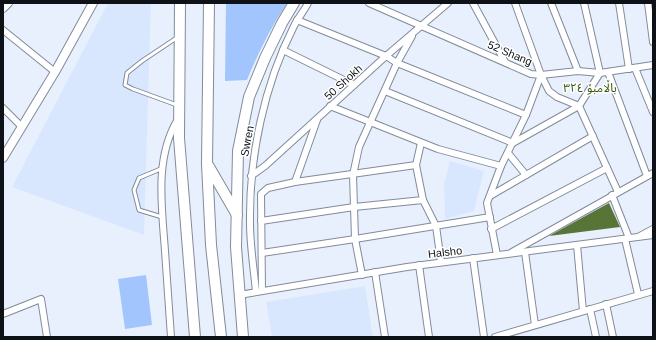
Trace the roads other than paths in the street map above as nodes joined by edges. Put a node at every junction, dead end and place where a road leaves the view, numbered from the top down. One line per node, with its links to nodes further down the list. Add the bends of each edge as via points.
1 (8, 3): 15 (street)
2 (93, 3): 29 (street)
3 (179, 3): 20 (highway)
4 (209, 3): 49 (highway)
5 (294, 3): 64 (highway, via 265,58 249,97 238,151)
6 (308, 3): 16 (street, Swren)
7 (369, 3): 17 (street, 52 Shang)
8 (448, 3): 17 (street, 50 Shokh)
9 (474, 3): 24 (street)
10 (515, 3): 32 (street)
11 (551, 3): 28 (street)
12 (584, 3): 31 (street)
13 (619, 3): 27 (street)
14 (648, 3): 21 (street)
15 (3, 8)
16 (297, 20): 22 (street, Swren); 23 (street)
17 (420, 26): 19 (street, 50 Shokh); 24 (street, 52 Shang)
18 (3, 30): 29 (street)
19 (415, 31): 23 (street, 50 Shokh); 25 (street)
20 (180, 36): 38 (highway); 38 (lane, via 127,73 125,85)
21 (653, 42)
22 (283, 50): 33 (street); 57 (street, Swren, via 266,99)
23 (386, 56): 25 (street); 33 (street, 50 Shokh)
24 (505, 62): 32 (street, 52 Shang, via 531,74)
25 (397, 63): 34 (street); 40 (street)
26 (653, 65): 27 (street, 52 Shang)
27 (632, 68): 30 (street, 52 Shang); 39 (street)
28 (578, 71): 31 (street, 52 Shang); 32 (street, 52 Shang)
29 (55, 72): 43 (street)
30 (608, 72): 31 (street, 52 Shang); 58 (street)
31 (600, 73): 36 (street)
32 (541, 75): 36 (street, via 549,90 557,97); 40 (street)
33 (354, 85): 35 (street, 50 Shokh)
34 (385, 90): 42 (street); 46 (street)
35 (330, 106): 41 (street, 50 Shokh); 42 (street)
36 (580, 106): 44 (street); 46 (street)
37 (3, 108): 43 (street)
38 (180, 111): 52 (street, via 167,142); 96 (highway, via 179,138)
39 (653, 112)
40 (526, 115): 46 (street)
41 (318, 117): 57 (street, 50 Shokh); 59 (street)
42 (371, 122): 45 (street); 55 (street, via 360,147)
43 (22, 127): 48 (street)
44 (593, 136): 53 (street); 56 (street)
45 (421, 142): 50 (street); 51 (street)
46 (513, 142): 47 (street)
47 (508, 153): 51 (street); 56 (street)
48 (3, 158)
49 (207, 164): 64 (highway); 97 (highway, via 211,245)
50 (416, 165): 55 (street); 62 (street)
51 (501, 166): 61 (street)
52 (163, 168): 65 (street); 65 (lane, via 139,178 134,190 139,210)
53 (607, 168): 60 (street); 70 (street)
54 (653, 173): 58 (street)
55 (353, 174): 59 (street); 63 (street)
56 (526, 175): 61 (street)
57 (251, 176): 86 (street, Swren, via 250,224)
58 (647, 176): 60 (street)
59 (295, 182): 67 (street, via 268,188 261,194)
60 (615, 193): 73 (street); 78 (street)
61 (490, 196): 66 (street, via 487,203)
62 (423, 200): 63 (street); 68 (street)
63 (354, 207): 67 (street); 74 (street)
64 (237, 215): 88 (highway, via 236,248)
65 (162, 217): 95 (street)
66 (490, 217): 68 (street); 70 (street)
67 (261, 221): 77 (street)
68 (436, 226): 74 (street); 81 (street)
69 (653, 228): 72 (street)
70 (491, 229): 79 (street)
71 (653, 235): 72 (street, Halsho)
72 (638, 237): 73 (street, Halsho)
73 (627, 239): 75 (street, Halsho); 87 (street)
74 (355, 240): 77 (street); 84 (street)
75 (577, 245): 76 (street, Halsho); 91 (street)
76 (525, 252): 78 (street, Halsho); 93 (street)
77 (262, 253): 86 (street)
78 (509, 254): 79 (street, Halsho)
79 (497, 255): 80 (street, Halsho)
80 (473, 258): 81 (street, Halsho); 101 (street)
81 (442, 262): 82 (street, Halsho)
82 (419, 265): 83 (street, Halsho); 100 (street)
83 (375, 272): 84 (street, Halsho); 99 (street)
84 (362, 275): 86 (street, Halsho)
85 (653, 290): 87 (street)
86 (259, 292): 88 (street, Halsho)
87 (638, 294): 89 (street)
88 (240, 295): 98 (highway)
89 (606, 304): 90 (street); 104 (street)
90 (590, 309): 91 (street); 103 (street)
91 (584, 311): 93 (street)
92 (3, 314): 94 (street, via 41,299)
93 (535, 325): 102 (street)
94 (47, 337)
95 (171, 337)
96 (195, 337)
97 (221, 337)
98 (243, 337)
99 (384, 337)
100 (429, 337)
101 (484, 337)
102 (495, 337)
103 (596, 337)
104 (613, 337)

